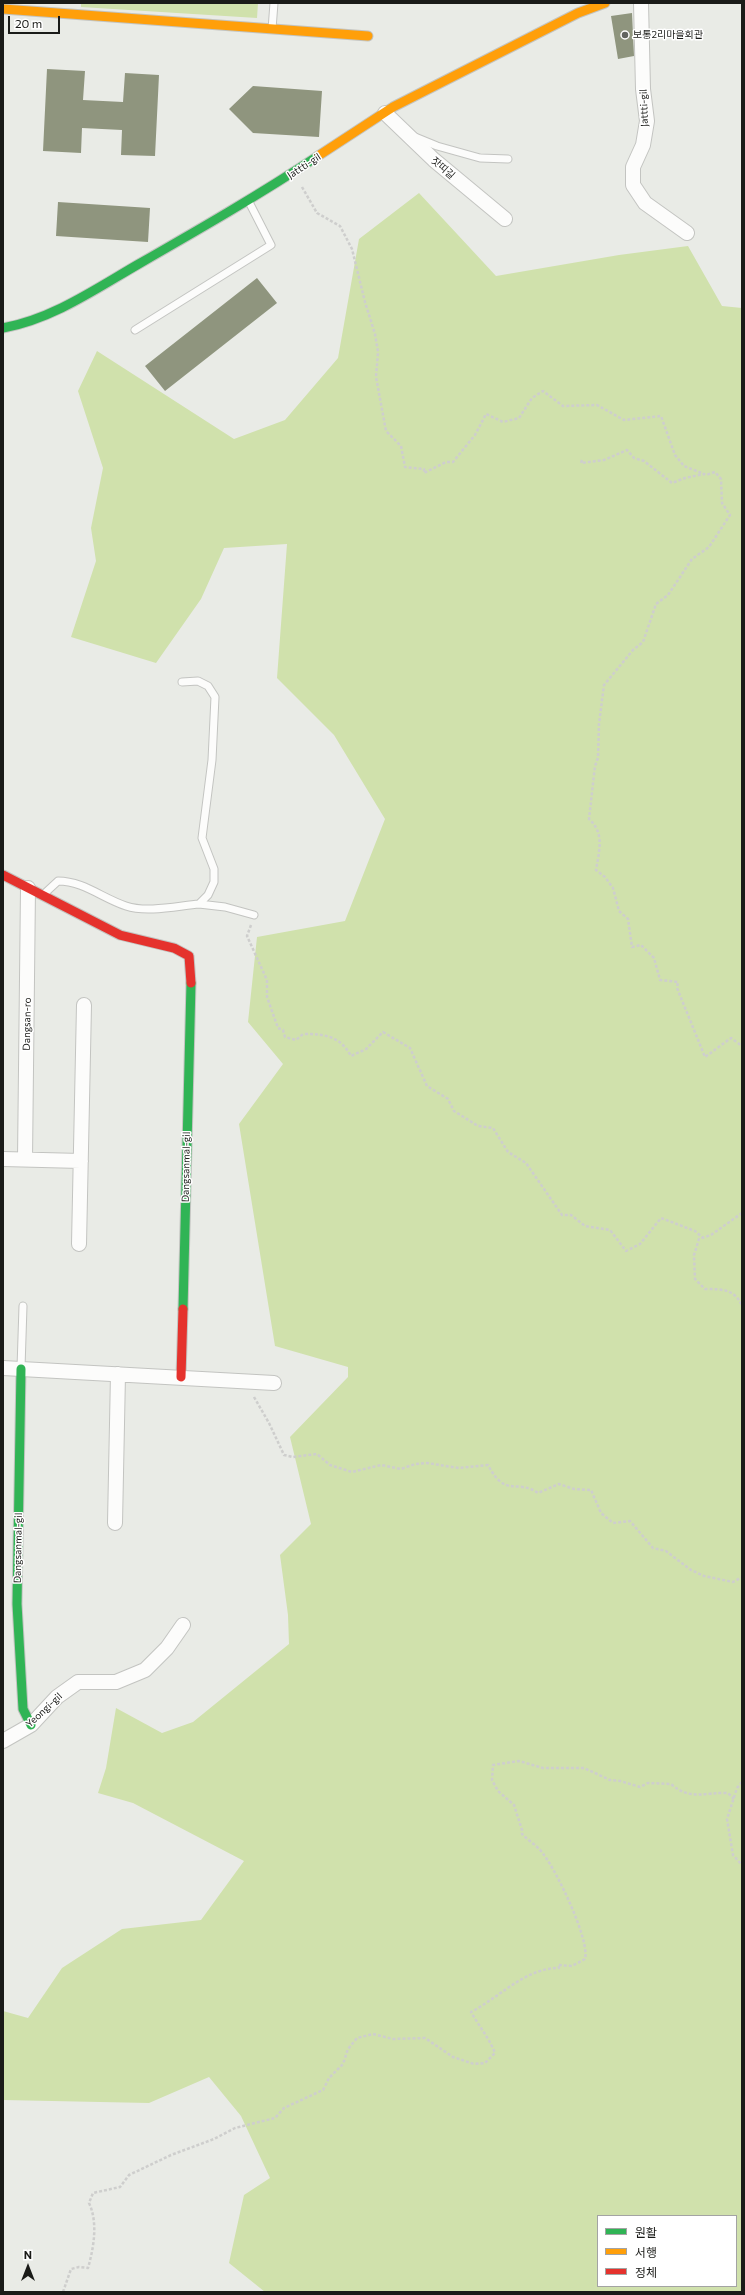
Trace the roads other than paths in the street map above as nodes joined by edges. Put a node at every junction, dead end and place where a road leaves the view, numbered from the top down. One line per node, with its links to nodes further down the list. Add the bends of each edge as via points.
1 (274, 3): 6 (lane)
2 (605, 3): 4 (street, Jattti-gil)
3 (641, 3): 13 (street, Jattti-gil, via 646,122 643,146 633,168 633,185 645,203)
4 (575, 8): 8 (street, Jattti-gil)
5 (3, 9): 6 (street)
6 (272, 29): 7 (street)
7 (368, 36)
8 (385, 113): 9 (street, 잣띠길); 11 (street, Jattti-gil)
9 (406, 133): 10 (lane, via 437,146 480,158); 12 (street, 잣띠길)
10 (508, 159)
11 (249, 202): 14 (street, Jattti-gil, via 66,306 25,324); 15 (lane, via 271,245)
12 (505, 220)
13 (687, 233)
14 (3, 328)
15 (136, 330)
16 (182, 682): 20 (lane, via 198,681 208,686 215,697 212,760 202,838 214,869 214,882 208,895)
17 (3, 875): 18 (street)
18 (28, 888): 19 (street); 24 (street, Dangsan-ro)
19 (42, 896): 20 (lane, via 58,881 71,881 127,907); 31 (street, Dangsanmal-gil, via 120,935 174,948 188,956 191,981)
20 (199, 904): 21 (lane, via 225,907)
21 (254, 915)
22 (84, 1005): 25 (street)
23 (3, 1159): 24 (street)
24 (25, 1159): 25 (street)
25 (81, 1161): 26 (street)
26 (79, 1244)
27 (23, 1306): 29 (lane)
28 (3, 1368): 29 (street)
29 (21, 1368): 30 (street); 35 (street, Dangsanmal-gil, via 17,1604 23,1709)
30 (118, 1374): 31 (street); 33 (street)
31 (181, 1377): 32 (street)
32 (274, 1382)
33 (115, 1523)
34 (182, 1625): 35 (street, Yeongi-gil, via 167,1648 145,1670 116,1682 78,1682 57,1697)
35 (31, 1725): 36 (street, Yeongi-gil)
36 (3, 1742)

